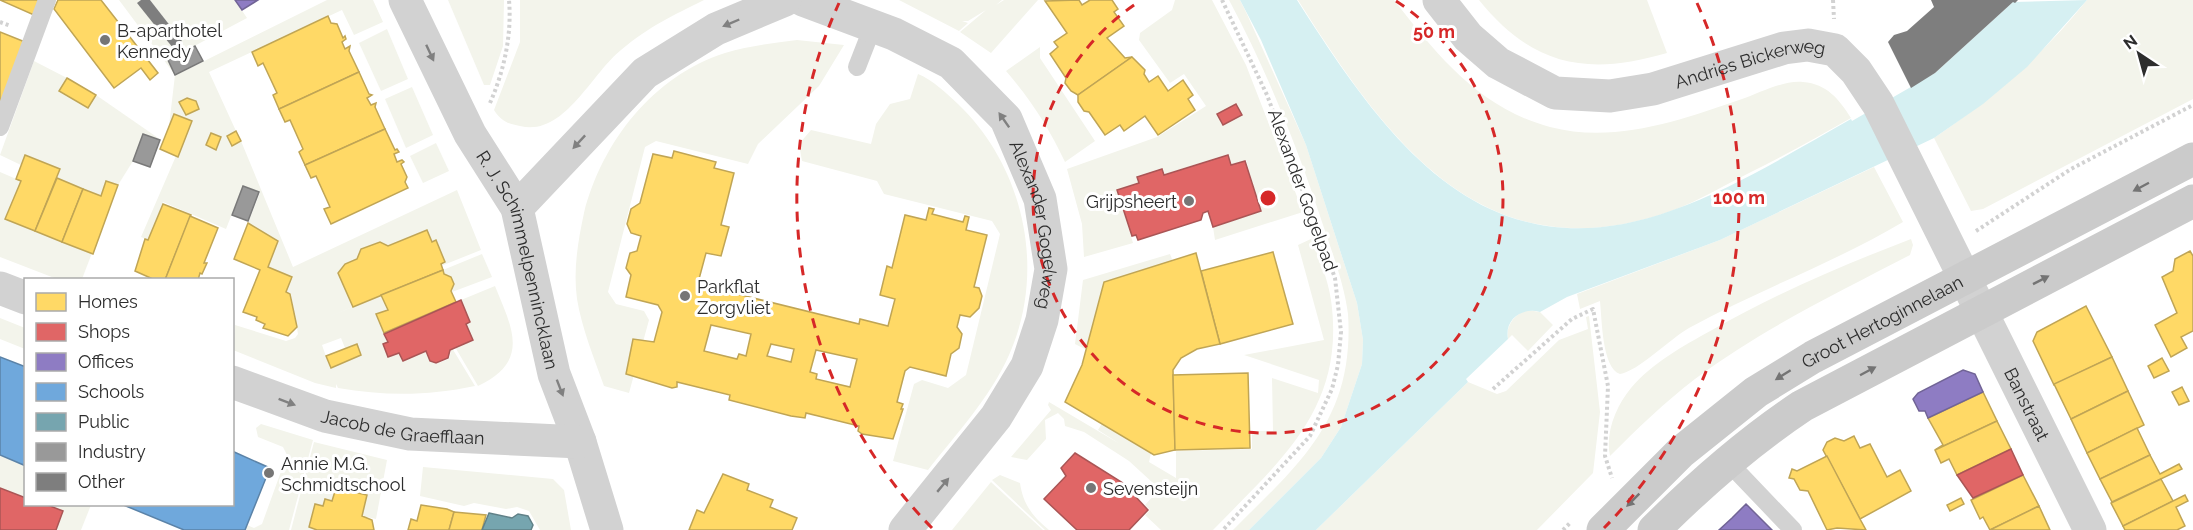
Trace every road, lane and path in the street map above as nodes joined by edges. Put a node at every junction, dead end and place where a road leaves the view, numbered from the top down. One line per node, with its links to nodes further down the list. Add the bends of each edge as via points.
1 (47, 0): 11 (lane)
2 (405, 0): 12 (street, R. J. Schimmelpennincklaan, one-way to 12)
3 (509, 0): 12 (path, via 511,17 503,65 485,113)
4 (784, 0): 15 (street, one-way to 15, via 716,29 645,73)
5 (803, 0): 8 (street, Alexander Gogelweg)
6 (1222, 0): 27 (path, Alexander Gogelpad, via 1267,95 1335,278 1341,332 1332,389 1310,436)
7 (1439, 0): 16 (street, Andries Bickerweg, via 1468,37 1498,63 1555,93 1610,96 1653,88 1784,48 1808,45 1835,50 1856,71 1878,104)
8 (873, 26): 9 (lane); 26 (street, Alexander Gogelweg, one-way to 8, via 996,417 1027,366 1042,320 1052,269 1040,200 1006,119 951,63)
9 (857, 67)
10 (2193, 105): 16 (path, via 2070,169 1981,225)
11 (0, 127)
12 (471, 134): 15 (street, R. J. Schimmelpennincklaan)
13 (2193, 159): 16 (main road, Groot Hertoginnelaan, one-way to 16)
14 (2193, 201): 19 (main road, Groot Hertoginnelaan, one-way to 14)
15 (518, 208): 22 (street, R. J. Schimmelpennincklaan, one-way to 22, via 554,374)
16 (1959, 266): 19 (street, Banstraat); 28 (main road, Groot Hertoginnelaan, one-way to 28, via 1756,392 1681,452)
17 (0, 288): 18 (street)
18 (24, 297)
19 (1982, 311): 23 (main road, Groot Hertoginnelaan, one-way to 19, via 1802,406); 31 (street, Banstraat)
20 (234, 383): 22 (street, Jacob de Graefflaan, one-way to 22, via 325,416 410,434)
21 (1493, 389): 24 (path, via 1572,319 1593,309 1608,386 1605,456)
22 (580, 442): 25 (street, R. J. Schimmelpennincklaan)
23 (1728, 462): 29 (main road, Groot Hertoginnelaan); 30 (lane)
24 (1613, 481)
25 (607, 530)
26 (905, 530)
27 (1223, 530)
28 (1603, 530)
29 (1654, 530)
30 (1794, 530)
31 (2090, 530)

